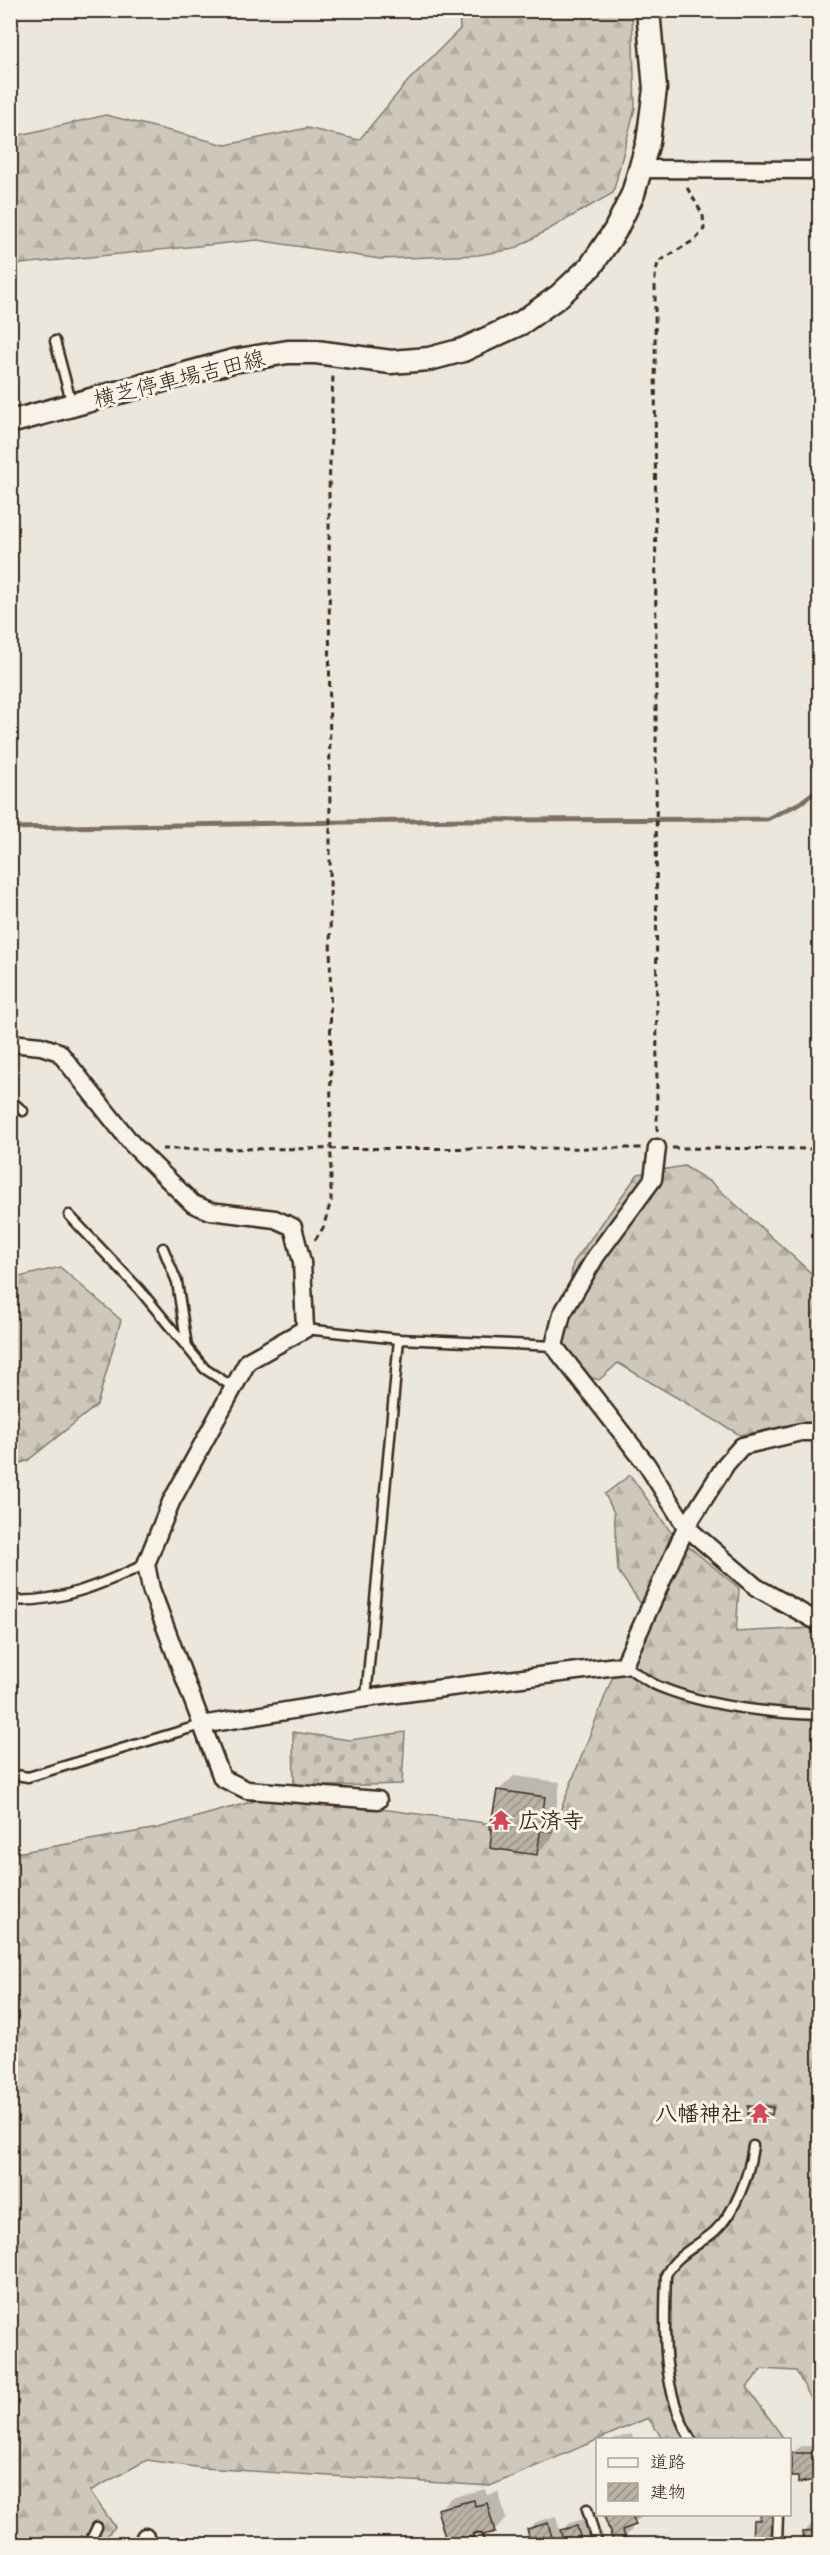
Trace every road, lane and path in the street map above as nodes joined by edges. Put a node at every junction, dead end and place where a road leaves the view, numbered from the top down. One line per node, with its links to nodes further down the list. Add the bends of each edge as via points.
1 (648, 10): 2 (main road, 横芝停車場吉田線, via 655,88)
2 (641, 169): 3 (street); 6 (main road, 横芝停車場吉田線, via 615,231 591,266 559,297 521,324 471,347 429,358 392,362)
3 (677, 170): 4 (street); 12 (path, via 703,215 704,229 696,239 658,262 654,277)
4 (819, 170)
5 (55, 340): 7 (lane)
6 (334, 354): 7 (main road, 横芝停車場吉田線, via 288,352 233,361); 14 (path, via 329,492)
7 (73, 405): 8 (main road, 横芝停車場吉田線)
8 (10, 422)
9 (10, 1042): 13 (street, via 59,1052)
10 (10, 1100): 11 (lane)
11 (23, 1111)
12 (657, 1148): 14 (path); 15 (path); 21 (street, via 652,1179 596,1256 562,1314)
13 (136, 1149): 14 (path); 18 (street, via 193,1204 210,1211 275,1219 293,1227)
14 (331, 1149): 18 (path, via 331,1201 323,1228)
15 (819, 1149)
16 (69, 1215): 22 (lane)
17 (163, 1248): 22 (lane, via 177,1282)
18 (302, 1262): 19 (street)
19 (305, 1329): 20 (lane); 23 (street, via 248,1361)
20 (399, 1339): 21 (lane); 30 (lane)
21 (554, 1346): 25 (street, via 647,1465)
22 (187, 1347): 23 (lane, via 205,1369)
23 (233, 1387): 26 (street, via 171,1502)
24 (819, 1432): 25 (street, via 801,1432 742,1446)
25 (686, 1527): 28 (street, via 756,1587); 29 (street)
26 (146, 1564): 27 (lane, via 104,1583 64,1594); 32 (street, via 151,1589 198,1708)
27 (10, 1600)
28 (819, 1623)
29 (624, 1665): 30 (street); 31 (lane, via 659,1687 719,1704 782,1714)
30 (366, 1698): 32 (street)
31 (819, 1715)
32 (201, 1725): 33 (lane, via 28,1777); 34 (street, via 222,1778 247,1790)
33 (10, 1774)
34 (378, 1800)
35 (753, 2146): 36 (lane, via 750,2168 727,2217 671,2265 666,2275 665,2360 679,2414)
36 (691, 2438)
37 (587, 2509): 41 (lane)
38 (778, 2516): 42 (lane)
39 (96, 2527): 40 (lane)
40 (89, 2544)
41 (597, 2544)
42 (777, 2544)

